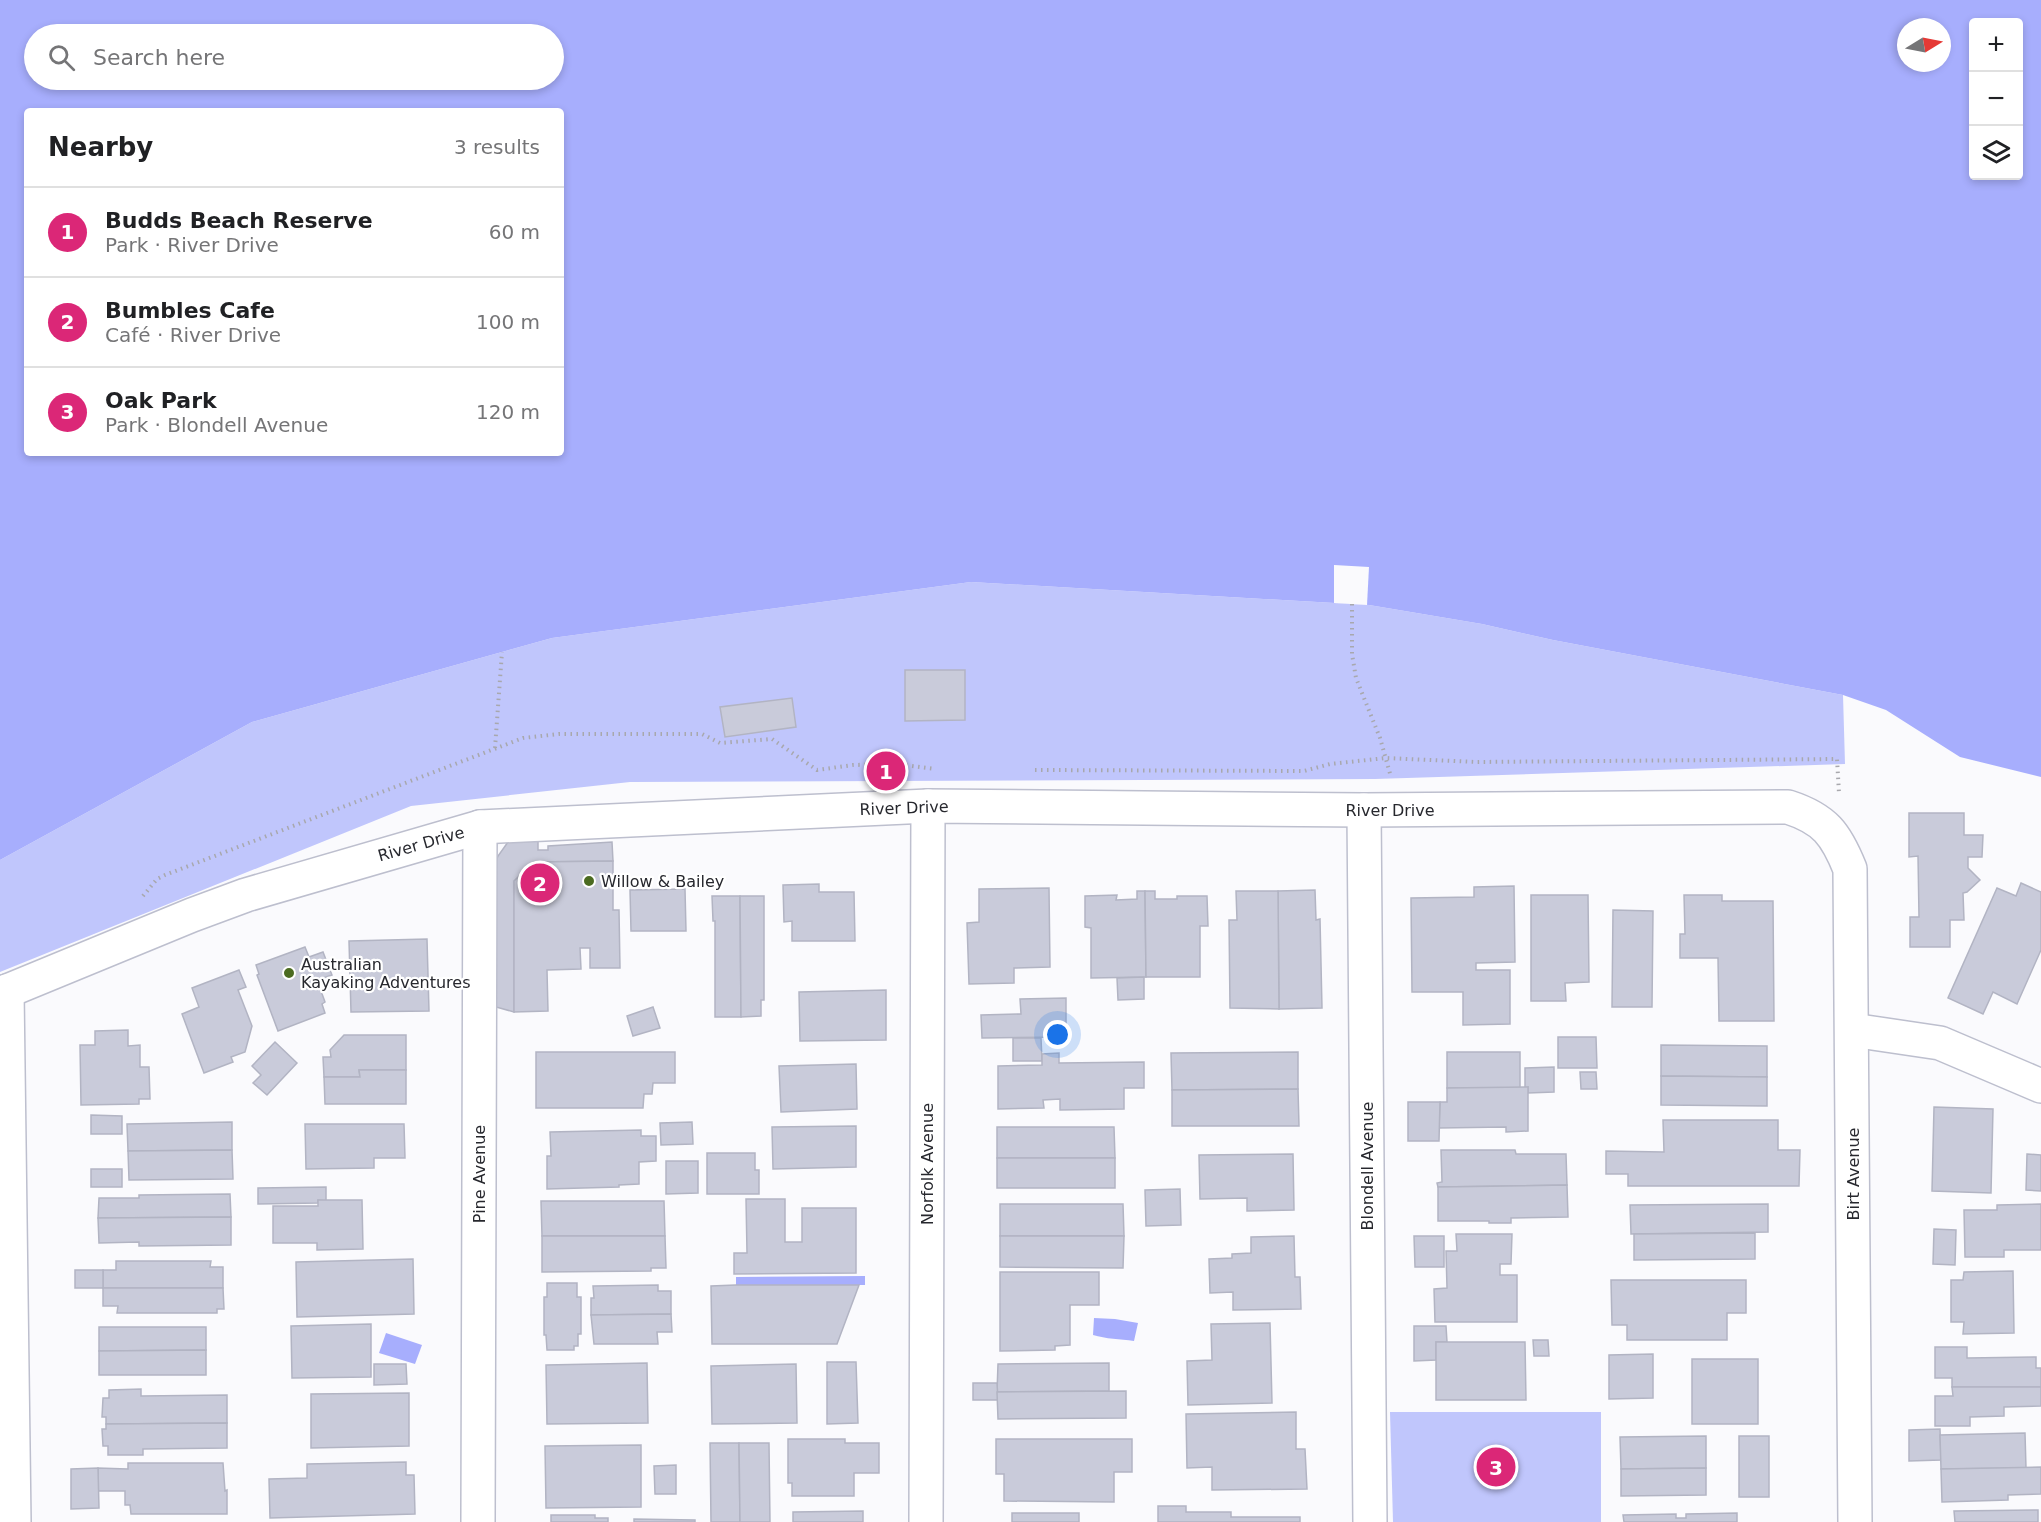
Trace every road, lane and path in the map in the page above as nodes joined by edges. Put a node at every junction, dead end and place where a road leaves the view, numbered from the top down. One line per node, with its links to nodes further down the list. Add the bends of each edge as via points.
1 (1352, 604): 6 (path, via 1356,678 1380,738)
2 (502, 652): 3 (path)
3 (495, 748)
4 (928, 806): 5 (street, River Drive); 7 (street, River Drive); 14 (street, Norfolk Avenue)
5 (1364, 810): 6 (street, River Drive); 15 (street, Blondell Avenue)
6 (1400, 810): 8 (street, River Drive, via 1788,807 1810,814)
7 (480, 827): 9 (street, River Drive, via 246,895); 13 (street, Pine Avenue)
8 (1830, 831): 10 (street, Birt Avenue, via 1850,868)
9 (4, 992): 12 (street)
10 (1852, 1029): 11 (street, via 1940,1043); 16 (street, Birt Avenue)
11 (2041, 1086)
12 (14, 1522)
13 (478, 1522)
14 (926, 1522)
15 (1370, 1522)
16 (1855, 1522)

